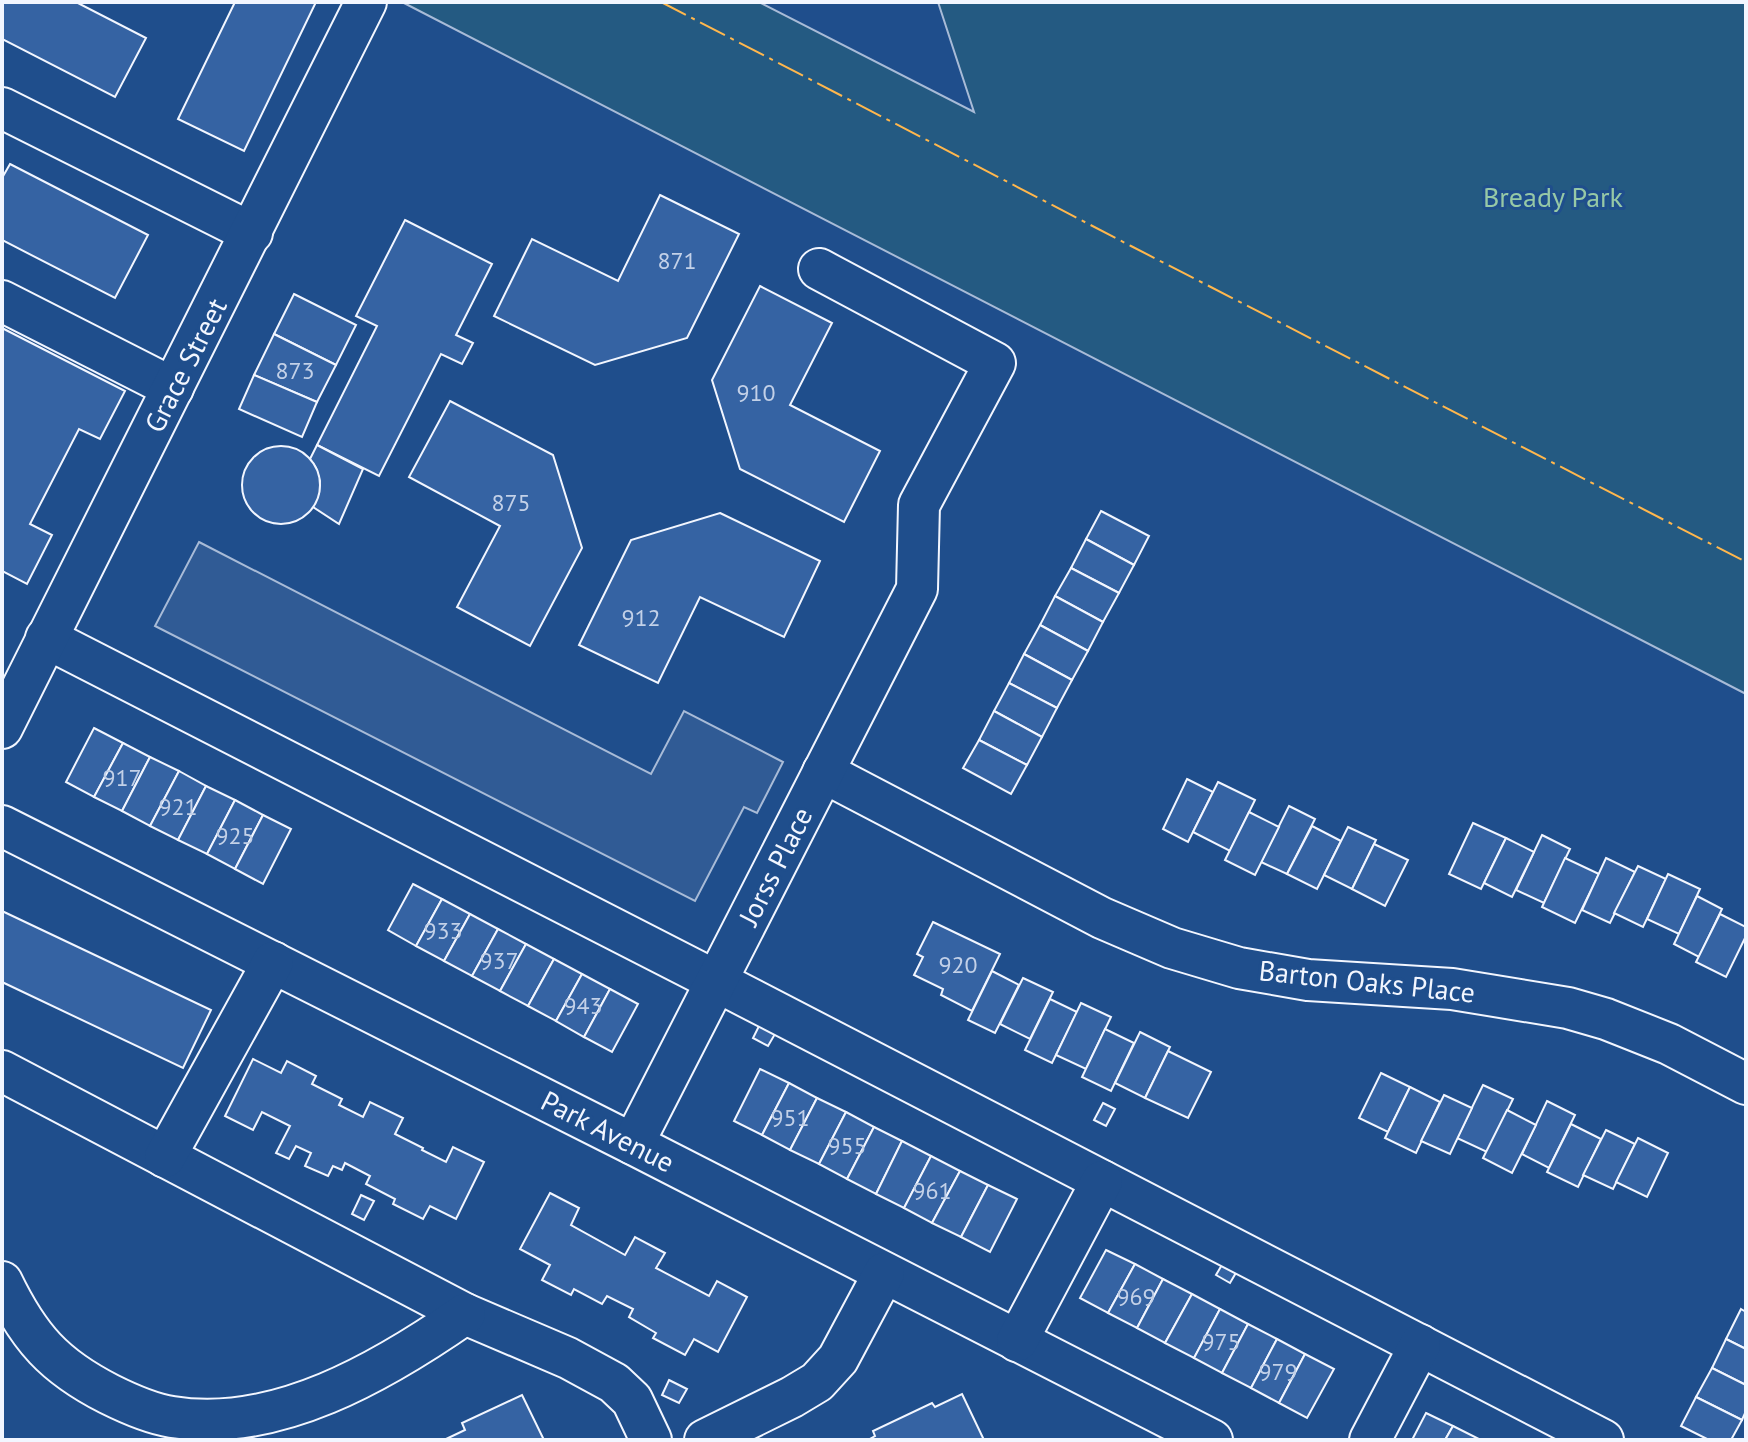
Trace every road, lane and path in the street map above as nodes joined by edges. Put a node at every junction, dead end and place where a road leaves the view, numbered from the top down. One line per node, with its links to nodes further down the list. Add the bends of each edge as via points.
1 (366, 2): 3 (street, Grace Street)
2 (2, 108): 3 (street)
3 (252, 233): 6 (street, Grace Street)
4 (819, 269): 9 (street, Jorss Place, via 995,363 919,505 917,589)
5 (2, 301): 6 (street)
6 (173, 388): 7 (street, Grace Street)
7 (46, 638): 8 (street, Grace Street); 12 (street)
8 (2, 728)
9 (823, 772): 12 (street, Jorss Place); 14 (street, Barton Oaks Place, via 1102,918 1172,948 1239,968 1308,980 1452,989 1568,1008 1669,1044)
10 (2, 826): 11 (street, Park Avenue)
11 (273, 962): 15 (street, Park Avenue); 16 (street)
12 (716, 981): 15 (street, Jorss Place); 17 (street)
13 (2, 1071): 16 (street)
14 (1746, 1084)
15 (633, 1144): 18 (street, Park Avenue)
16 (165, 1157): 20 (street)
17 (1102, 1181): 21 (street); 22 (street)
18 (884, 1273): 21 (street, Park Avenue); 25 (street, via 838,1359 817,1382)
19 (2, 1282): 20 (street, via 42,1347 81,1380 170,1417 210,1420 255,1416 314,1400 416,1348)
20 (465, 1314): 24 (street, via 614,1383 632,1400)
21 (1017, 1341): 23 (street, Park Avenue)
22 (1420, 1345): 27 (street); 28 (street)
23 (1147, 1426): 26 (street, Park Avenue)
24 (651, 1440)
25 (705, 1440)
26 (1212, 1440)
27 (1370, 1440)
28 (1603, 1440)

